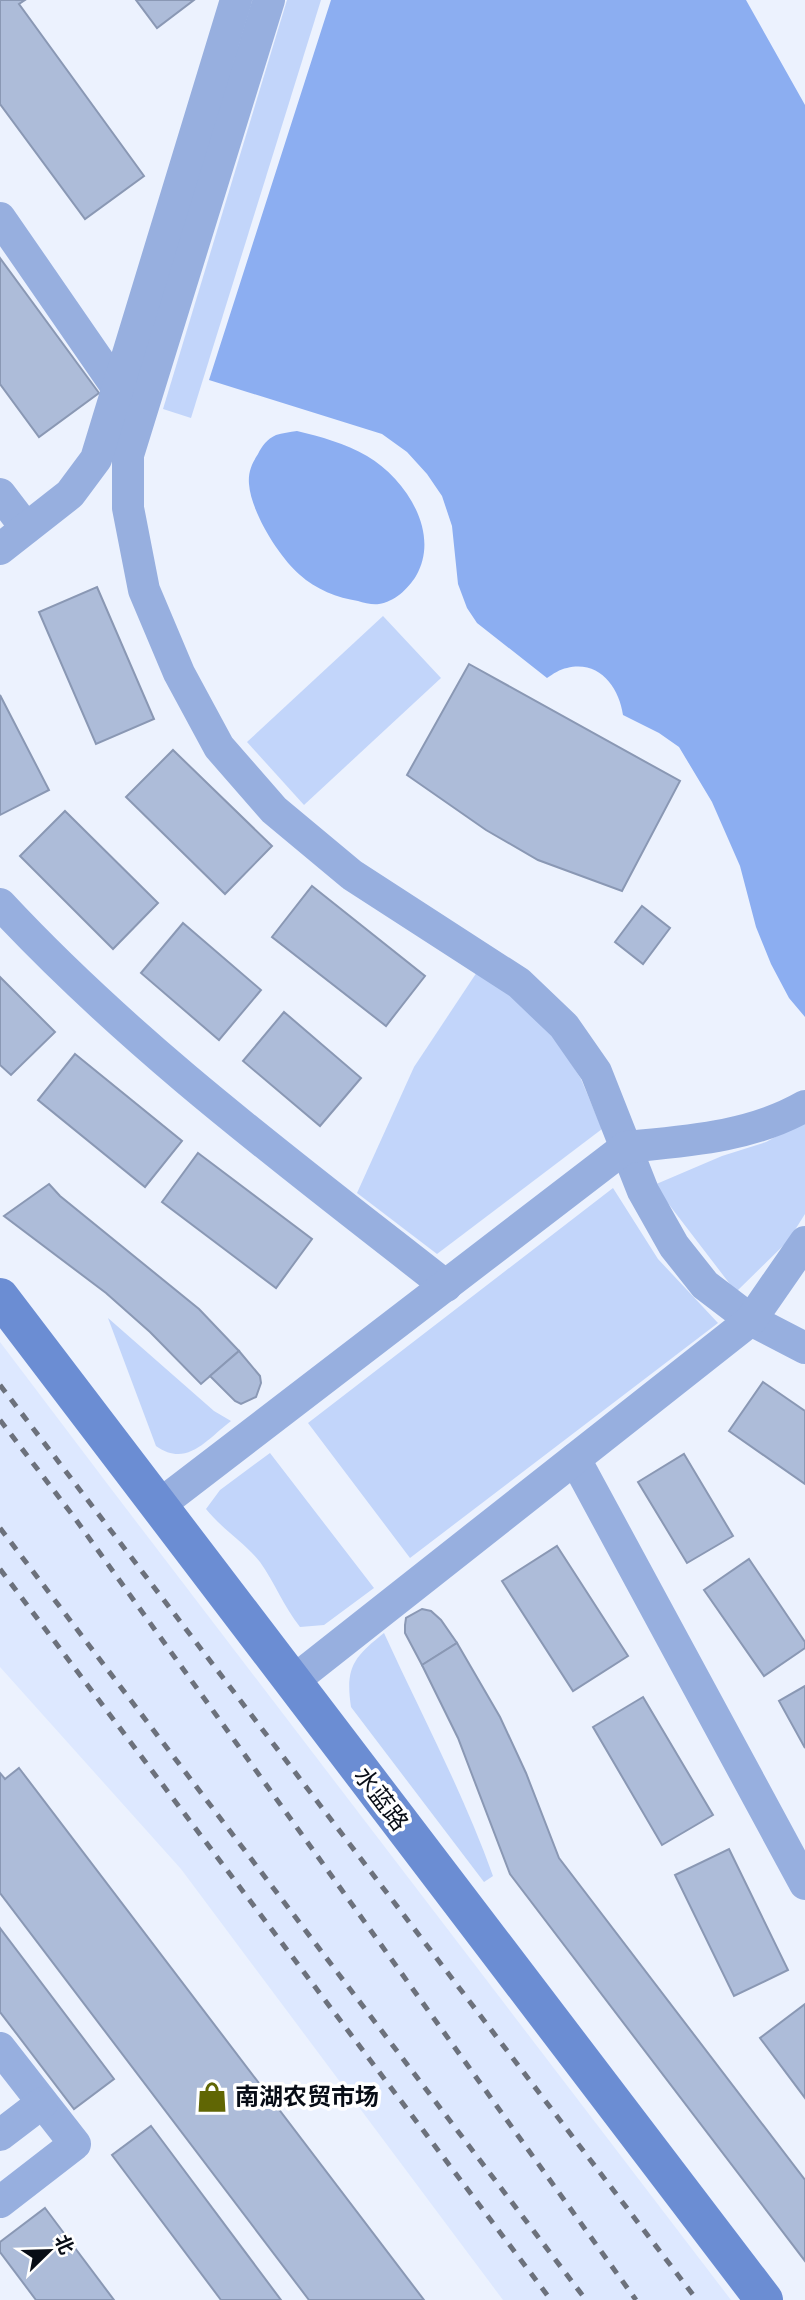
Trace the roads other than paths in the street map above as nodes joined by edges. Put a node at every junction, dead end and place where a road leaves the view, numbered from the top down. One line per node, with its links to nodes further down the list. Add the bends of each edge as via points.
1 (236, 0): 4 (street)
2 (269, 0): 10 (street, via 128,455 128,508 144,590 179,673 219,747 274,810 352,875 519,983 564,1026 596,1072)
3 (0, 218): 4 (street)
4 (118, 389): 6 (street, via 96,459 70,494)
5 (0, 494): 6 (street)
6 (26, 528): 7 (street)
7 (0, 548)
8 (0, 904): 12 (street, via 41,949 202,1095)
9 (805, 1106): 10 (street, via 779,1121 705,1139)
10 (626, 1147): 12 (street); 14 (street, via 643,1191 674,1246 705,1284)
11 (805, 1242): 14 (street)
12 (446, 1286): 17 (street)
13 (0, 1297): 17 (street, 水蓝路)
14 (751, 1320): 15 (street); 16 (street)
15 (805, 1348)
16 (575, 1459): 18 (street); 19 (street)
17 (158, 1506): 18 (street, 水蓝路)
18 (292, 1682): 24 (street, 水蓝路)
19 (805, 1884)
20 (0, 2048): 21 (street)
21 (43, 2103): 22 (street); 23 (street, via 75,2144)
22 (0, 2135)
23 (0, 2202)
24 (764, 2300)

